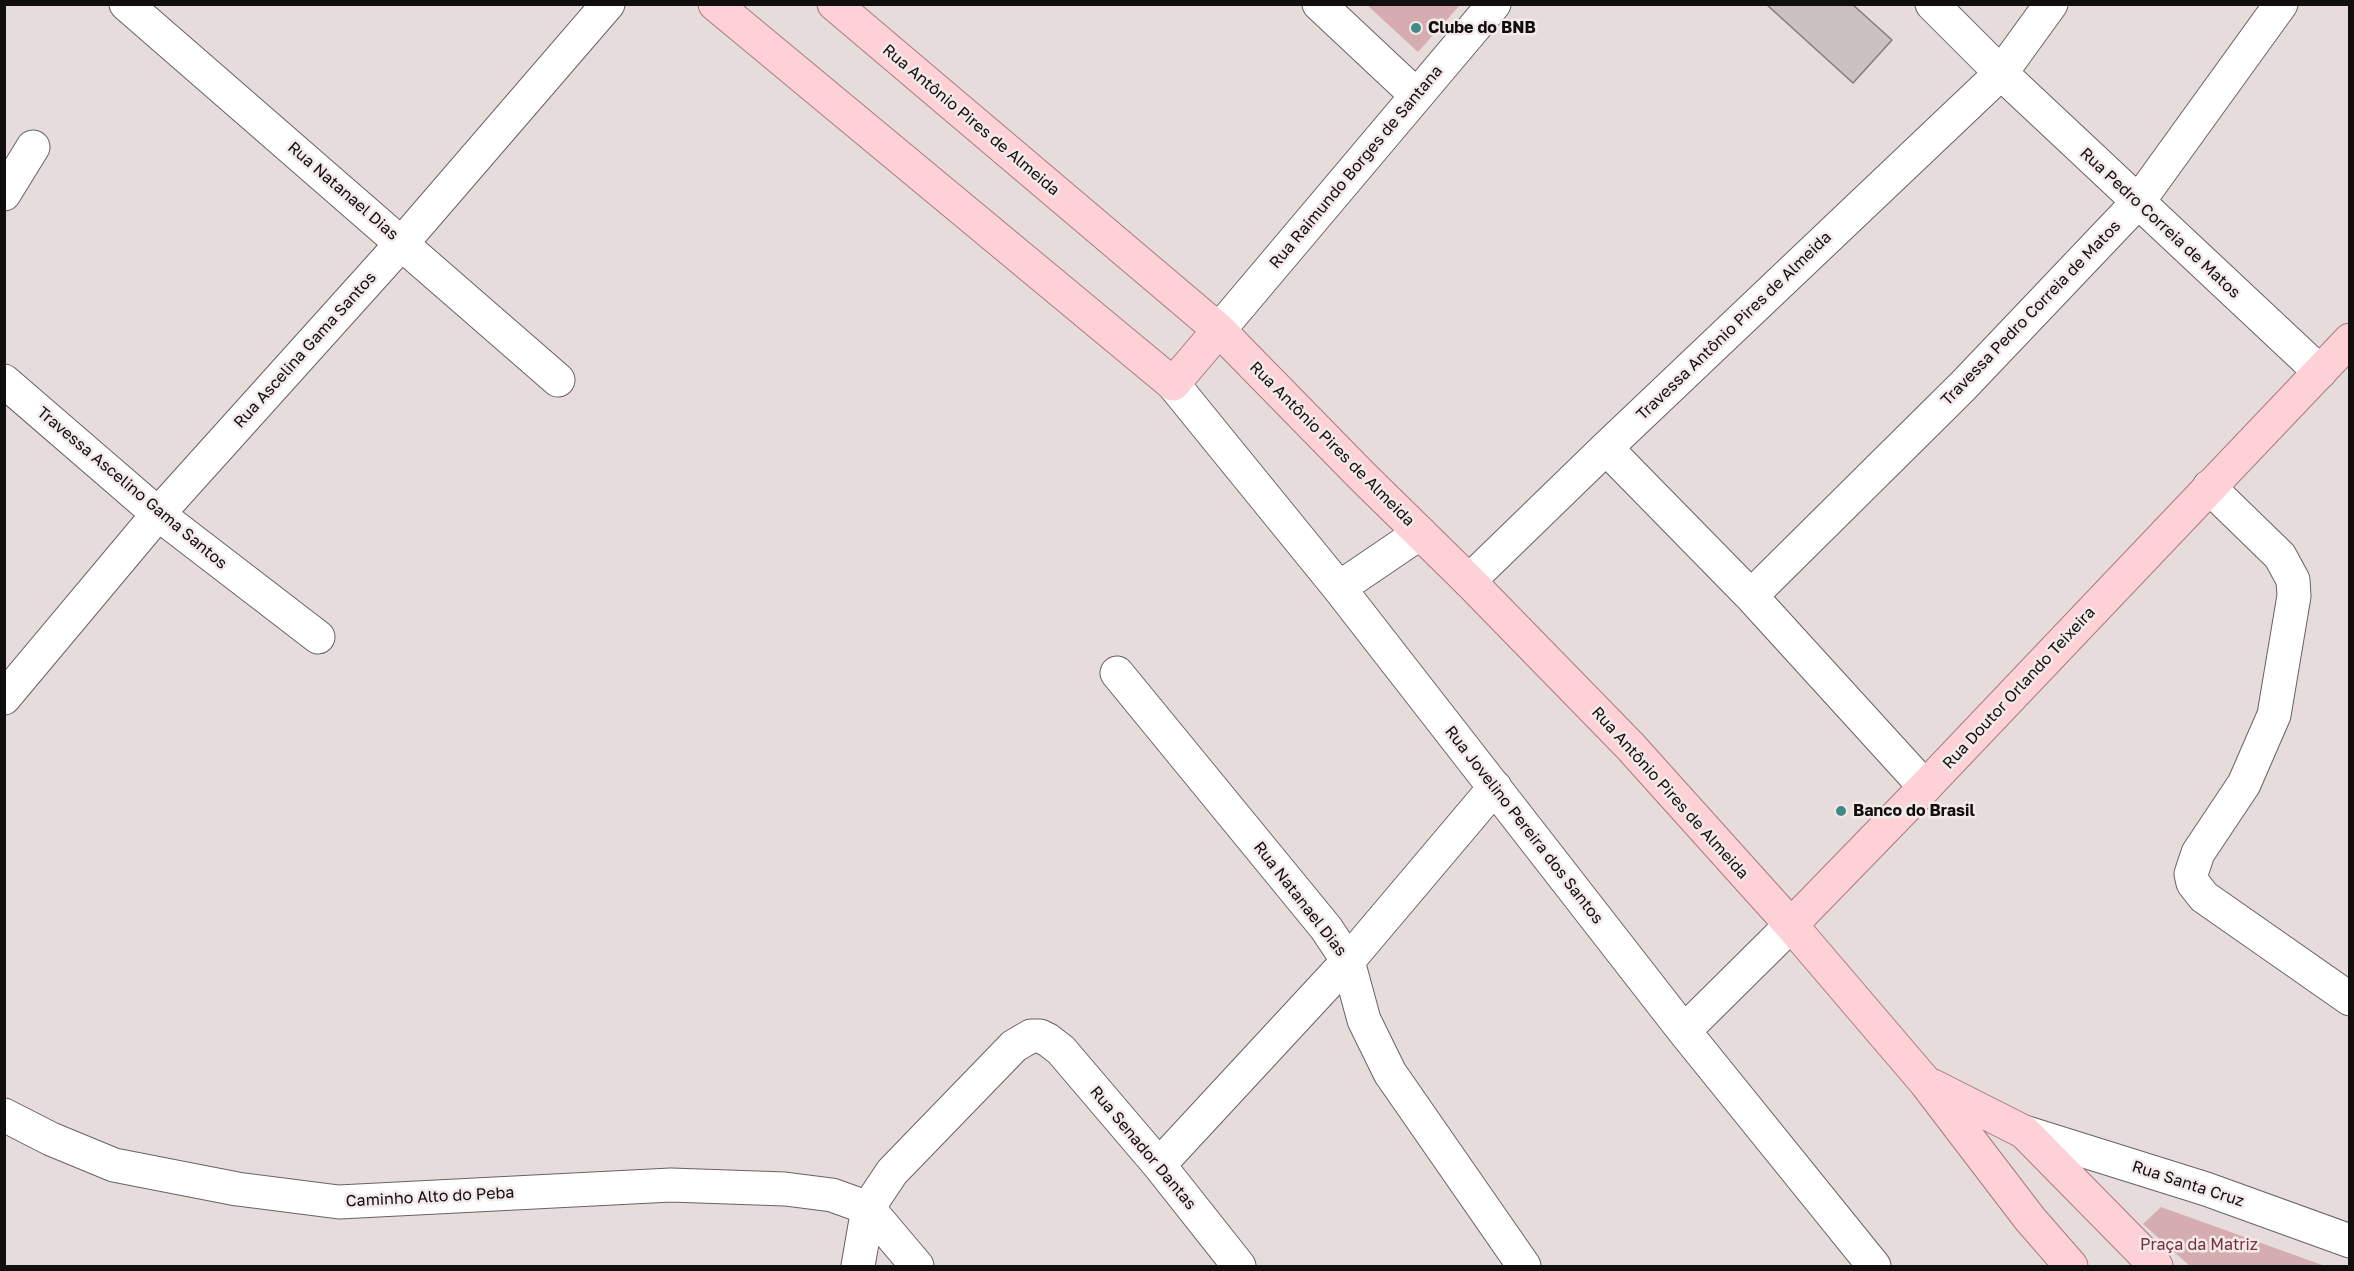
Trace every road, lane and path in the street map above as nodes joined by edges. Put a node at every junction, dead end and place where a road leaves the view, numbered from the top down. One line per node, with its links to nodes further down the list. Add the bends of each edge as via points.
1 (126, 4): 15 (street, Rua Natanael Dias)
2 (608, 4): 15 (street, Rua Ascelina Gama Santos)
3 (715, 4): 21 (main road)
4 (834, 4): 16 (main road, Rua Antônio Pires de Almeida)
5 (1319, 4): 11 (street)
6 (1494, 4): 11 (street, Rua Raimundo Borges de Santana)
7 (1932, 4): 10 (street, Rua Pedro Correia de Matos)
8 (2051, 4): 10 (street, Travessa Antônio Pires de Almeida)
9 (2281, 4): 14 (street, Travessa Pedro Correia de Matos)
10 (2001, 73): 14 (street, Rua Pedro Correia de Matos); 22 (street, Travessa Antônio Pires de Almeida)
11 (1416, 95): 16 (street, Rua Raimundo Borges de Santana)
12 (33, 147): 13 (street)
13 (4, 194)
14 (2138, 202): 18 (street, Rua Pedro Correia de Matos); 28 (street, Travessa Pedro Correia de Matos, via 1963,386)
15 (402, 243): 19 (street, Rua Natanael Dias); 24 (street, Rua Ascelina Gama Santos)
16 (1219, 330): 21 (main road); 25 (main road, Rua Antônio Pires de Almeida)
17 (2349, 340): 18 (main road, Rua Doutor Orlando Teixeira)
18 (2319, 372): 23 (main road, Rua Doutor Orlando Teixeira)
19 (558, 380)
20 (4, 381): 24 (street, Travessa Ascelino Gama Santos)
21 (1173, 384): 27 (street, Rua Jovelino Pereira dos Santos)
22 (1606, 448): 26 (street, Travessa Antônio Pires de Almeida); 28 (street)
23 (2209, 487): 33 (main road, Rua Doutor Orlando Teixeira); 36 (street, via 2280,556 2293,580 2294,596 2274,714 2244,784 2198,853 2191,874 2193,883 2204,897)
24 (158, 514): 29 (street, Travessa Ascelino Gama Santos); 31 (street, Rua Ascelina Gama Santos)
25 (1420, 533): 26 (main road, Rua Antônio Pires de Almeida); 27 (street)
26 (1469, 581): 34 (main road, Rua Antônio Pires de Almeida, via 1630,746)
27 (1339, 588): 32 (street, Rua Jovelino Pereira dos Santos)
28 (1751, 596): 33 (street)
29 (318, 637)
30 (1118, 673): 35 (street, Rua Natanael Dias, via 1326,928)
31 (4, 698)
32 (1496, 787): 35 (street); 37 (street, Rua Jovelino Pereira dos Santos)
33 (1925, 787): 34 (main road, Rua Doutor Orlando Teixeira)
34 (1791, 926): 37 (street, Rua Doutor Orlando Teixeira); 38 (main road, Rua Antônio Pires de Almeida)
35 (1348, 961): 41 (street); 47 (street, Rua Natanael Dias, via 1364,1020 1390,1073)
36 (2349, 999)
37 (1684, 1031): 48 (street, Rua Jovelino Pereira dos Santos)
38 (1926, 1083): 40 (main road); 49 (main road, Rua Antônio Pires de Almeida)
39 (4, 1115): 42 (street, Caminho Alto do Peba, via 114,1165 237,1189 339,1202 671,1185 785,1189 832,1195)
40 (2024, 1131): 43 (street, Rua Santa Cruz, via 2206,1189); 50 (main road)
41 (1159, 1165): 42 (street, Rua Senador Dantas, via 1061,1050 1040,1036 1025,1038 909,1153); 44 (street, Rua Senador Dantas)
42 (868, 1208): 45 (street); 46 (street)
43 (2349, 1241)
44 (1227, 1262)
45 (858, 1266)
46 (917, 1266)
47 (1524, 1266)
48 (1874, 1266)
49 (2071, 1266)
50 (2156, 1266)

